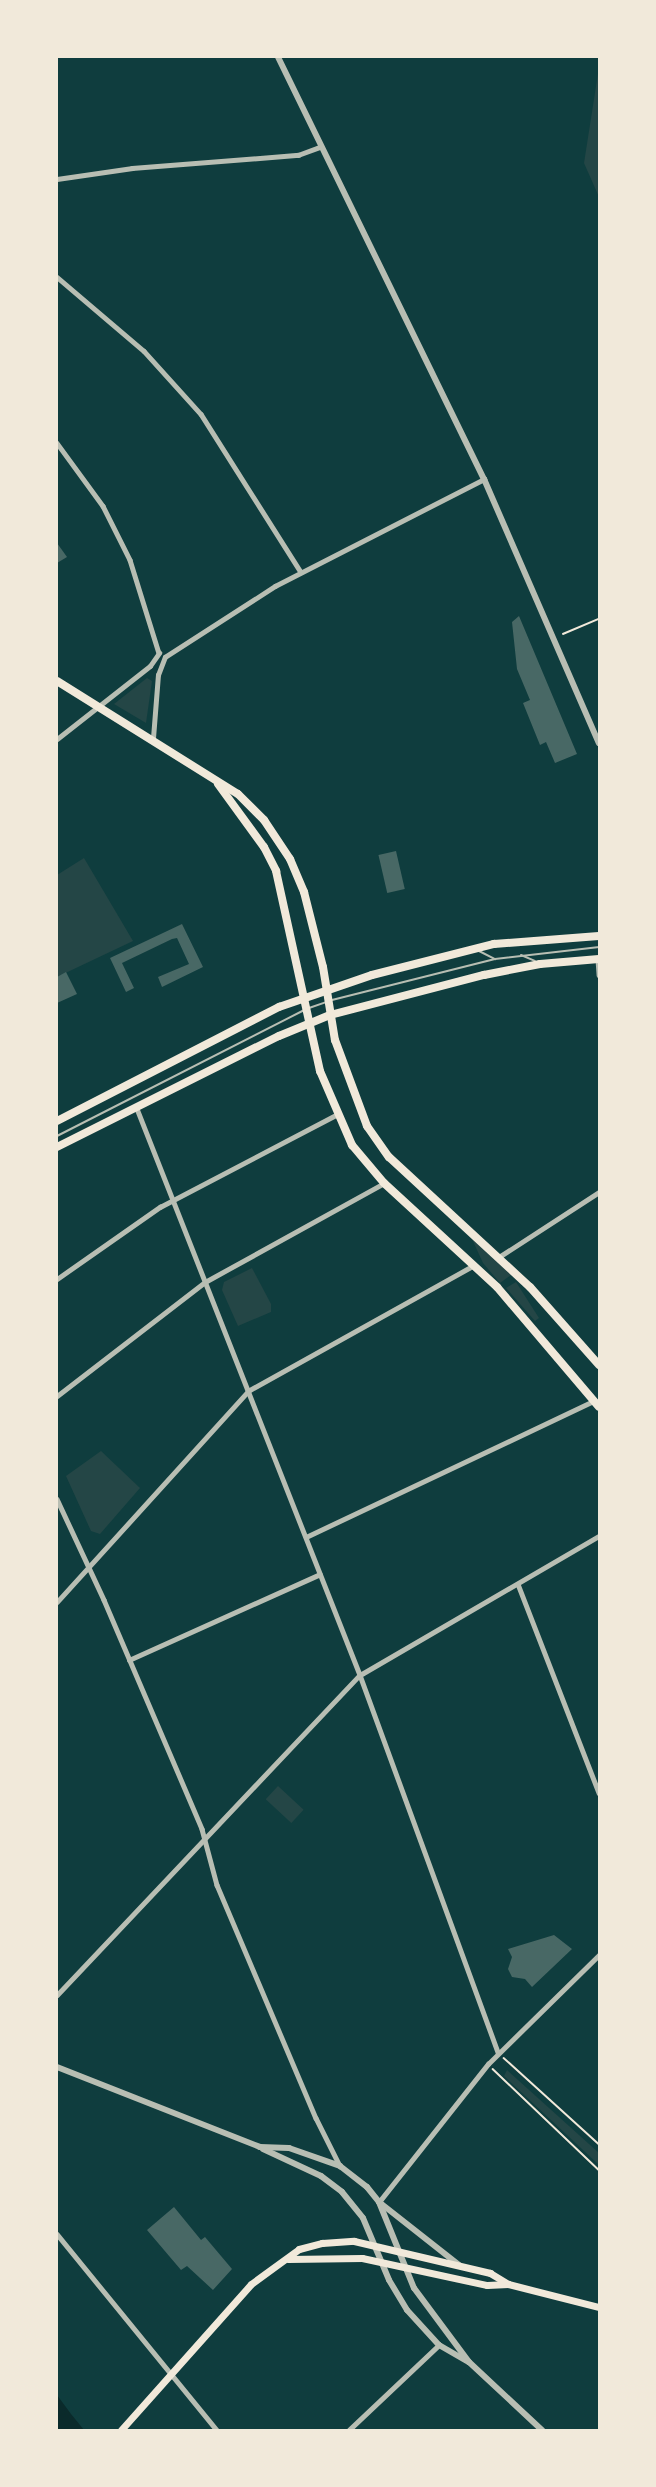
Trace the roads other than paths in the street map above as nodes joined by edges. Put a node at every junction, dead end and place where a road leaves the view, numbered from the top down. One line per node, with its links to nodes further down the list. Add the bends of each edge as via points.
1 (278, 57): 2 (street)
2 (320, 147): 3 (street, via 298,155 132,168); 6 (street)
3 (57, 179)
4 (57, 277): 7 (street, via 144,351 201,414)
5 (57, 443): 8 (street, via 103,506 130,560)
6 (484, 479): 7 (street); 14 (street)
7 (301, 572): 9 (street)
8 (159, 653): 9 (street); 11 (street, via 150,666)
9 (165, 657): 12 (street, via 158,675)
10 (57, 681): 11 (main road)
11 (98, 706): 12 (main road); 13 (street)
12 (153, 738): 15 (main road)
13 (57, 739)
14 (599, 743)
15 (217, 783): 24 (main road, via 245,799 290,859 310,909); 25 (main road, via 264,847 276,871)
16 (599, 936): 18 (main road)
17 (599, 947): 19 (lane)
18 (472, 948): 20 (lane); 24 (main road)
19 (521, 955): 20 (lane); 22 (lane)
20 (495, 959): 26 (lane)
21 (598, 959): 22 (main road); 23 (street)
22 (540, 964): 28 (main road)
23 (599, 975)
24 (327, 991): 25 (main road); 26 (main road)
25 (305, 999): 27 (main road); 32 (main road, via 199,1047)
26 (328, 1001): 27 (lane); 28 (main road)
27 (306, 1009): 29 (main road); 33 (lane)
28 (330, 1015): 29 (main road); 38 (main road, via 353,1095 375,1138 415,1182)
29 (309, 1024): 30 (main road); 31 (main road)
30 (136, 1106): 34 (main road); 37 (street)
31 (336, 1115): 35 (main road, via 357,1152); 37 (street)
32 (57, 1121)
33 (57, 1136)
34 (57, 1147)
35 (384, 1183): 39 (main road); 41 (street)
36 (599, 1192): 38 (street)
37 (172, 1200): 40 (street); 41 (street)
38 (499, 1257): 42 (main road)
39 (474, 1265): 43 (street); 45 (main road, via 546,1341)
40 (57, 1279)
41 (205, 1282): 43 (street); 44 (street)
42 (599, 1365)
43 (248, 1391): 48 (street); 49 (street)
44 (57, 1396)
45 (597, 1404): 48 (street)
46 (57, 1499): 49 (street)
47 (599, 1536): 51 (street)
48 (306, 1537): 50 (street)
49 (89, 1569): 52 (street); 53 (street)
50 (320, 1574): 53 (street); 54 (street)
51 (519, 1584): 54 (street); 55 (street)
52 (57, 1602)
53 (129, 1660): 56 (street)
54 (360, 1675): 56 (street); 59 (street)
55 (599, 1793)
56 (204, 1839): 58 (street); 62 (street, via 217,1885)
57 (599, 1955): 59 (street)
58 (57, 1995)
59 (498, 2053): 63 (street)
60 (57, 2067): 61 (street)
61 (260, 2147): 62 (street, via 289,2148); 65 (street, via 335,2186 359,2213)
62 (340, 2166): 63 (street, via 368,2187)
63 (379, 2202): 66 (street); 69 (street)
64 (57, 2235): 75 (street)
65 (375, 2245): 66 (main road); 67 (main road, via 322,2243 299,2249); 68 (street)
66 (399, 2251): 69 (main road); 70 (street)
67 (288, 2259): 68 (main road, via 348,2257); 75 (main road, via 251,2284)
68 (381, 2262): 70 (main road); 73 (street, via 400,2301)
69 (459, 2265): 71 (main road, via 490,2273)
70 (405, 2267): 71 (main road, via 487,2285); 74 (street, via 421,2298)
71 (508, 2284): 72 (main road)
72 (599, 2307)
73 (439, 2345): 74 (street); 78 (street)
74 (469, 2362): 79 (street)
75 (172, 2373): 76 (main road); 77 (street)
76 (121, 2430)
77 (218, 2430)
78 (349, 2430)
79 (542, 2430)

